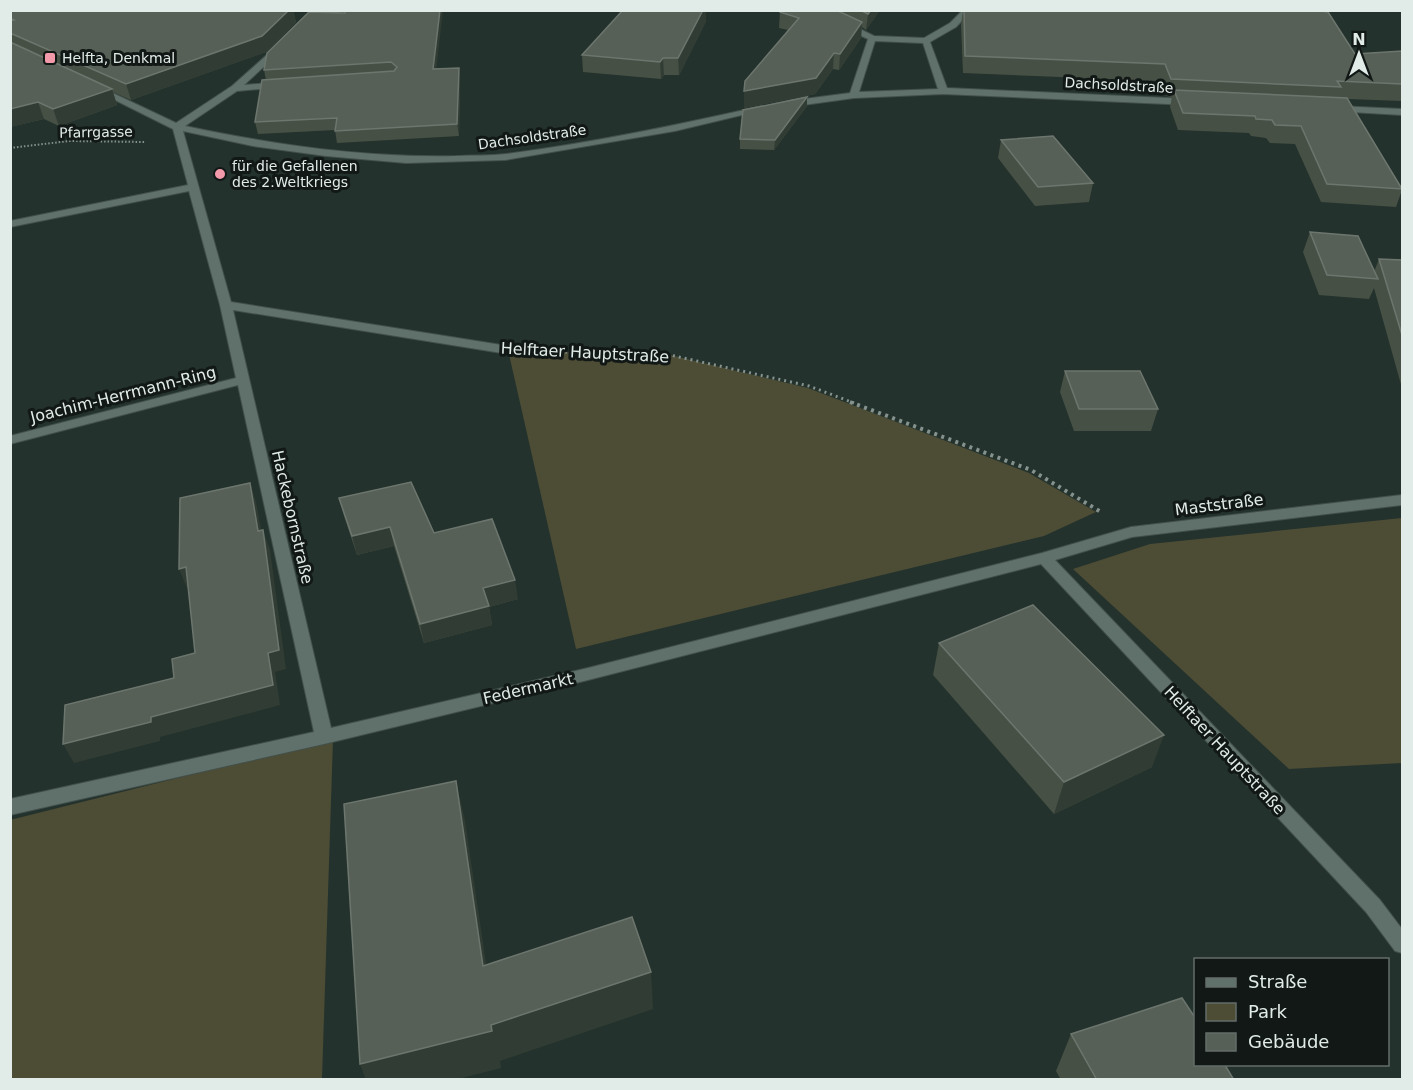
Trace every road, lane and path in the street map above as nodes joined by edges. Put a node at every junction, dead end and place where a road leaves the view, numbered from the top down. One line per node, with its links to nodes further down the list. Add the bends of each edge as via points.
1 (968, 10): 4 (street, via 953,25)
2 (834, 20): 3 (street)
3 (872, 38): 4 (street); 10 (street)
4 (926, 41): 9 (street)
5 (285, 44): 8 (street)
6 (292, 84): 8 (street)
7 (93, 86): 14 (street, Dachsoldstraße)
8 (235, 88): 14 (street)
9 (943, 91): 10 (street, Dachsoldstraße); 11 (street, Dachsoldstraße)
10 (854, 95): 14 (street, Dachsoldstraße, via 801,101 675,128 506,157 458,160 326,153)
11 (1201, 102)
12 (1330, 108): 13 (street)
13 (1402, 114)
14 (177, 127): 15 (street)
15 (182, 143): 16 (path, Pfarrgasse, via 69,141); 17 (street)
16 (10, 148)
17 (194, 187): 18 (street); 19 (street)
18 (10, 224)
19 (226, 305): 20 (street, Helftaer Hauptstraße); 21 (street, Hackebornstraße)
20 (508, 350): 24 (path, Helftaer Hauptstraße, via 670,355 809,386 1031,471)
21 (243, 380): 22 (street, Joachim-Herrmann-Ring); 26 (street, Hackebornstraße)
22 (10, 440)
23 (1402, 500): 24 (street, Maststraße)
24 (1131, 532): 25 (street, Maststraße)
25 (1044, 558): 26 (street, Federmarkt); 28 (street, Helftaer Hauptstraße, via 1373,906)
26 (324, 737): 27 (street, Federmarkt)
27 (10, 807)
28 (1402, 944)

